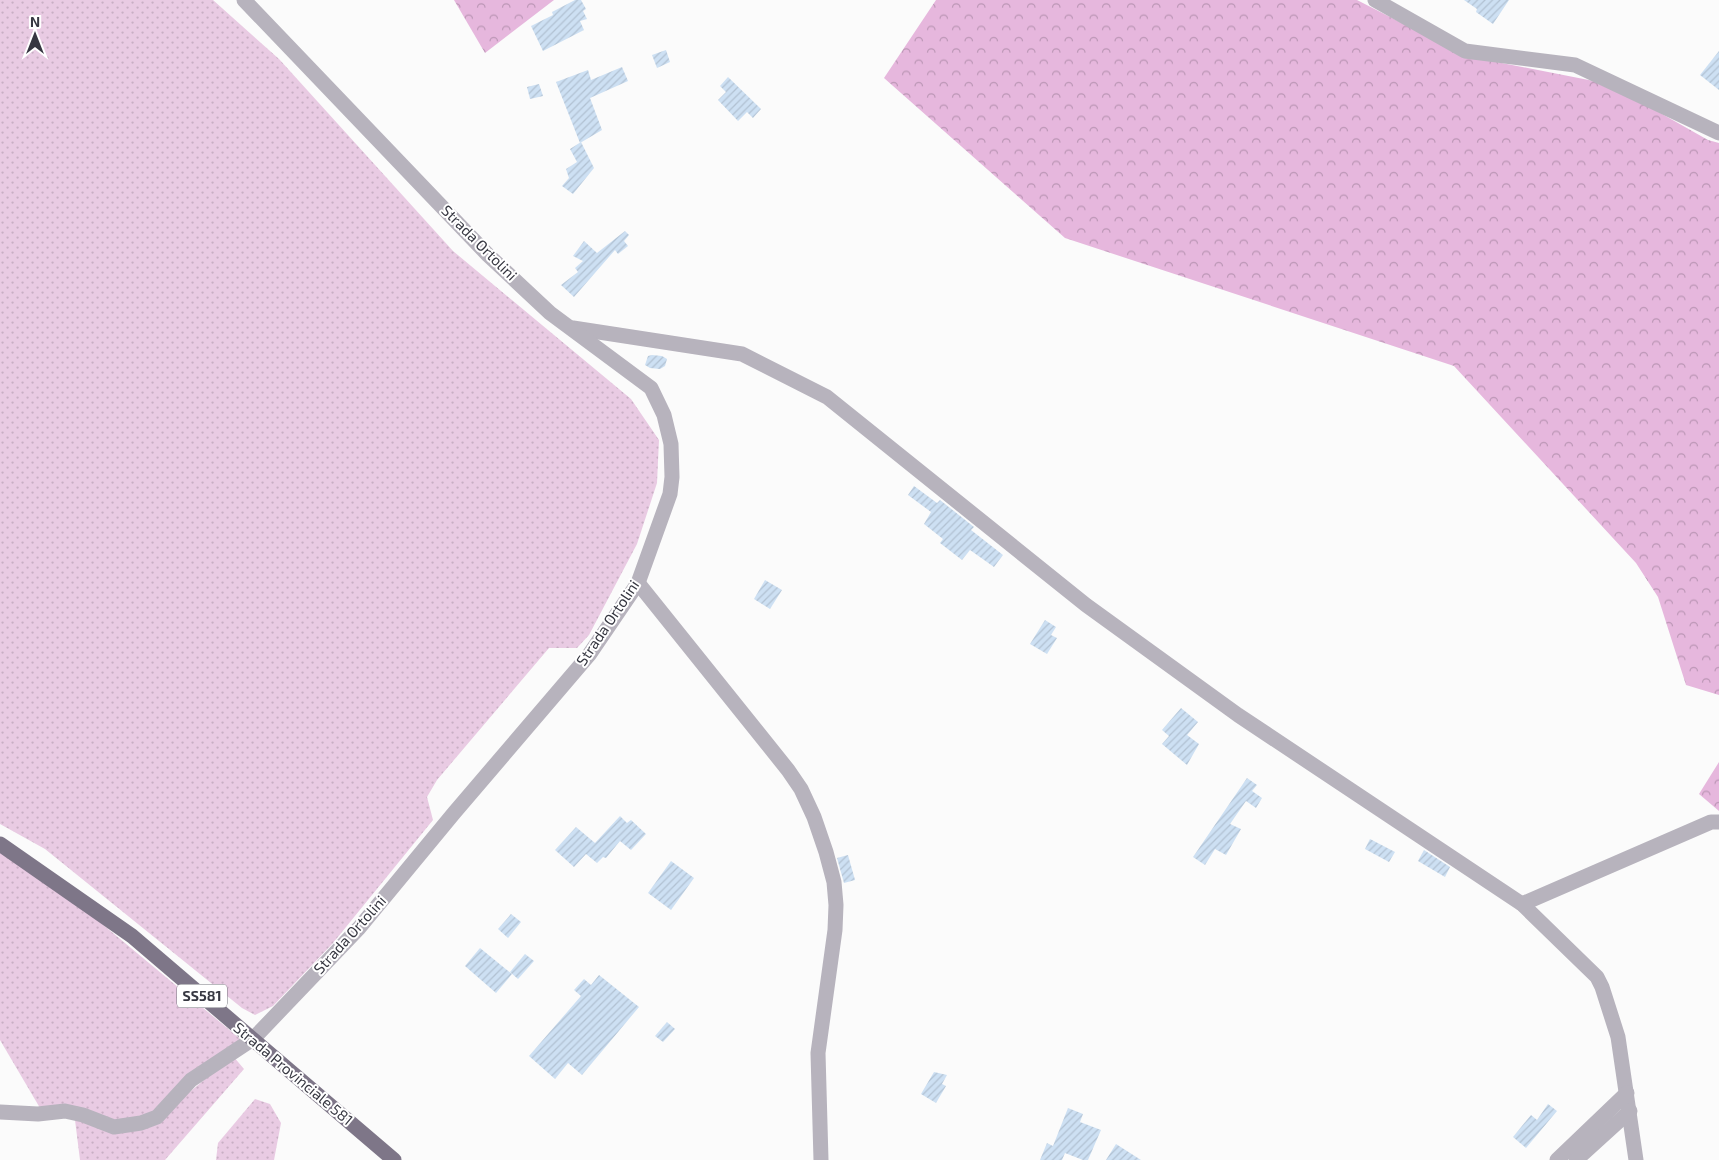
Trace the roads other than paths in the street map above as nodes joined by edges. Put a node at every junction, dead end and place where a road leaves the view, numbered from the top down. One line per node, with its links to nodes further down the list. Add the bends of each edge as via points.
1 (244, 0): 4 (street, Strada Ortolini, via 488,255)
2 (1375, 0): 3 (street, via 1466,51 1575,65)
3 (1719, 133)
4 (571, 327): 5 (street, Strada Ortolini, via 651,388 668,430 673,459 670,494); 8 (street, via 742,354 827,397 1086,605 1238,715)
5 (638, 583): 9 (street, Strada Ortolini, via 589,655 359,928); 14 (street, via 788,770 814,817 826,852 836,905 818,1053)
6 (1719, 822): 8 (street, via 1711,822)
7 (0, 844): 9 (main road, Strada Provinciale 581 / SS581, via 132,936)
8 (1522, 904): 10 (street, via 1599,982 1618,1037)
9 (253, 1039): 12 (street, Strada Ortolini, via 191,1080 157,1117 142,1123 114,1126 65,1111 38,1114); 13 (main road, Strada Provinciale 581 / SS581)
10 (1627, 1093): 11 (street); 15 (street)
11 (1630, 1110): 16 (street); 17 (street)
12 (0, 1112)
13 (394, 1160)
14 (821, 1160)
15 (1557, 1160)
16 (1576, 1160)
17 (1636, 1160)

